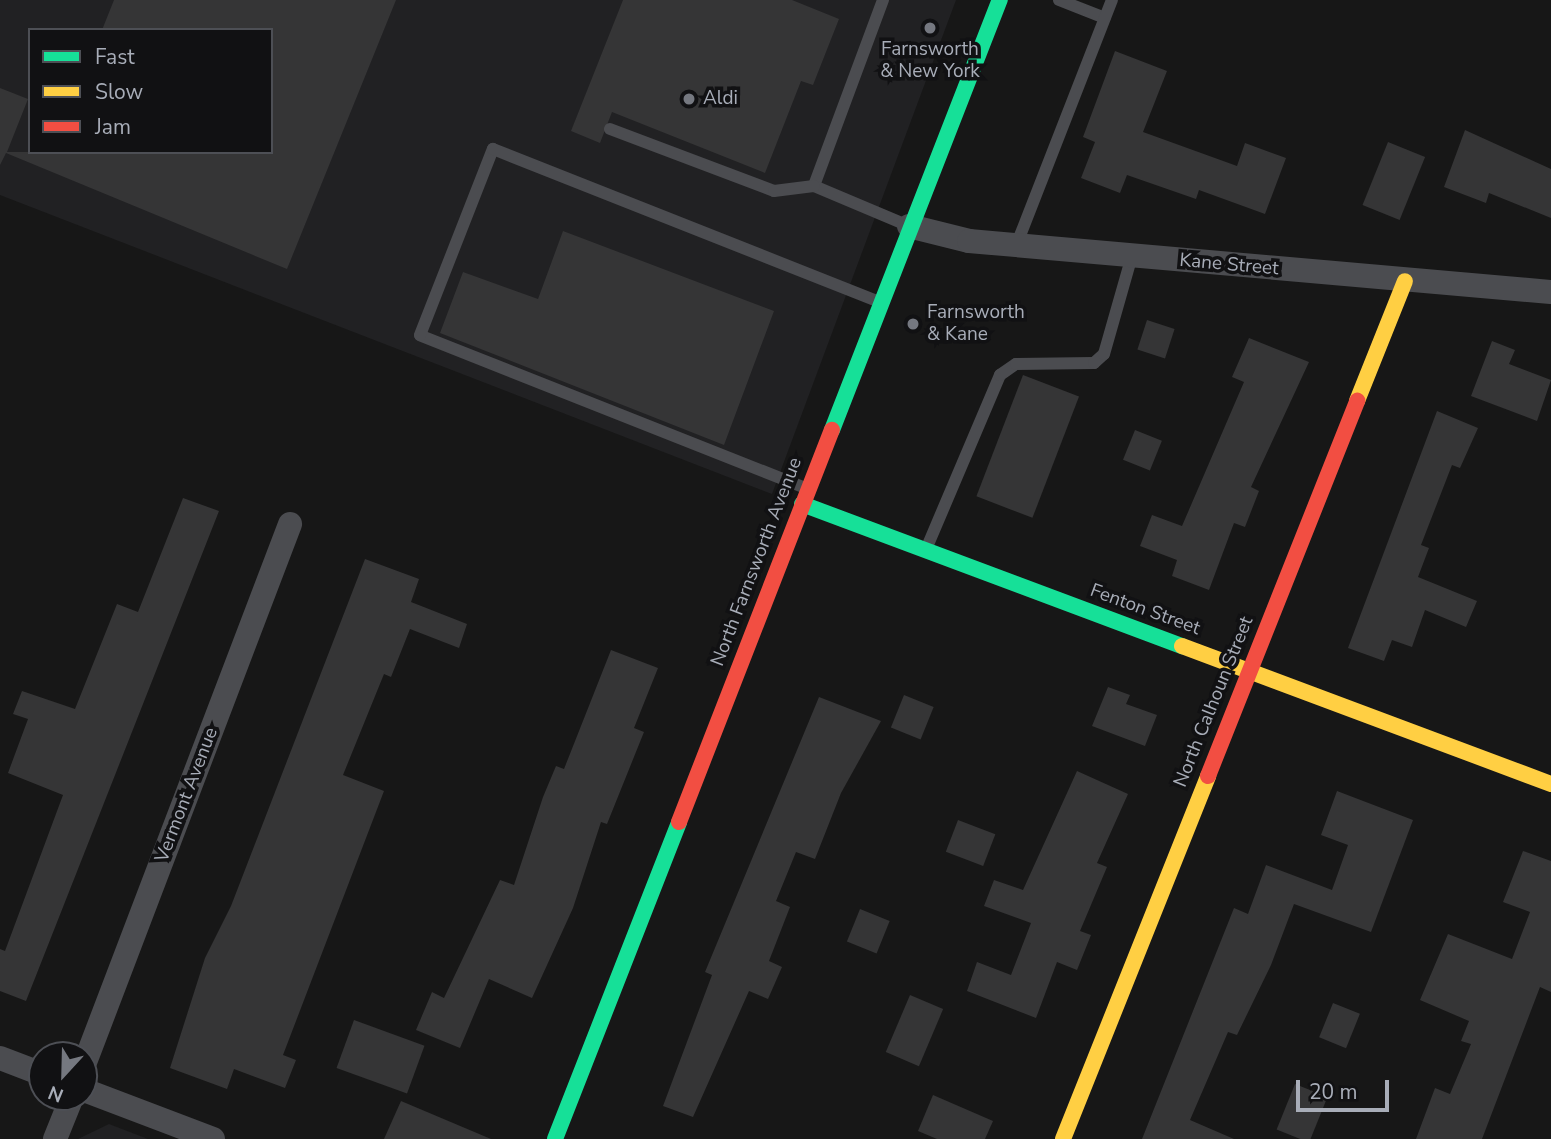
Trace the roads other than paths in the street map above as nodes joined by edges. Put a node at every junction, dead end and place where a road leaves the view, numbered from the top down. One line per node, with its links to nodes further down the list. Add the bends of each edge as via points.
1 (1000, 0): 8 (street, North Farnsworth Avenue)
2 (1059, 0): 5 (lane)
3 (1112, 0): 5 (lane)
4 (880, 1): 7 (lane)
5 (1105, 18): 9 (lane)
6 (610, 129): 7 (lane, via 774,191)
7 (814, 186): 8 (lane)
8 (909, 226): 9 (street, Kane Street); 13 (street, North Farnsworth Avenue)
9 (1016, 246): 10 (street, Kane Street)
10 (1132, 256): 11 (street, Kane Street); 16 (lane, via 1104,355 1094,363 1016,363 1000,375)
11 (1405, 281): 12 (street, Kane Street); 17 (street, North Calhoun Street)
12 (1551, 292)
13 (879, 302): 14 (street, North Farnsworth Avenue); 14 (lane, via 493,149 420,335)
14 (805, 496): 16 (street, Fenton Street); 26 (street, North Farnsworth Avenue)
15 (290, 524): 19 (street, Vermont Avenue)
16 (925, 550): 17 (street, Fenton Street)
17 (1249, 671): 18 (street, Fenton Street); 27 (street, North Calhoun Street)
18 (1551, 784)
19 (93, 1041)
20 (0, 1058): 21 (street)
21 (28, 1069)
22 (98, 1095): 25 (street)
23 (66, 1111): 24 (street)
24 (55, 1139)
25 (213, 1139)
26 (555, 1139)
27 (1063, 1139)

